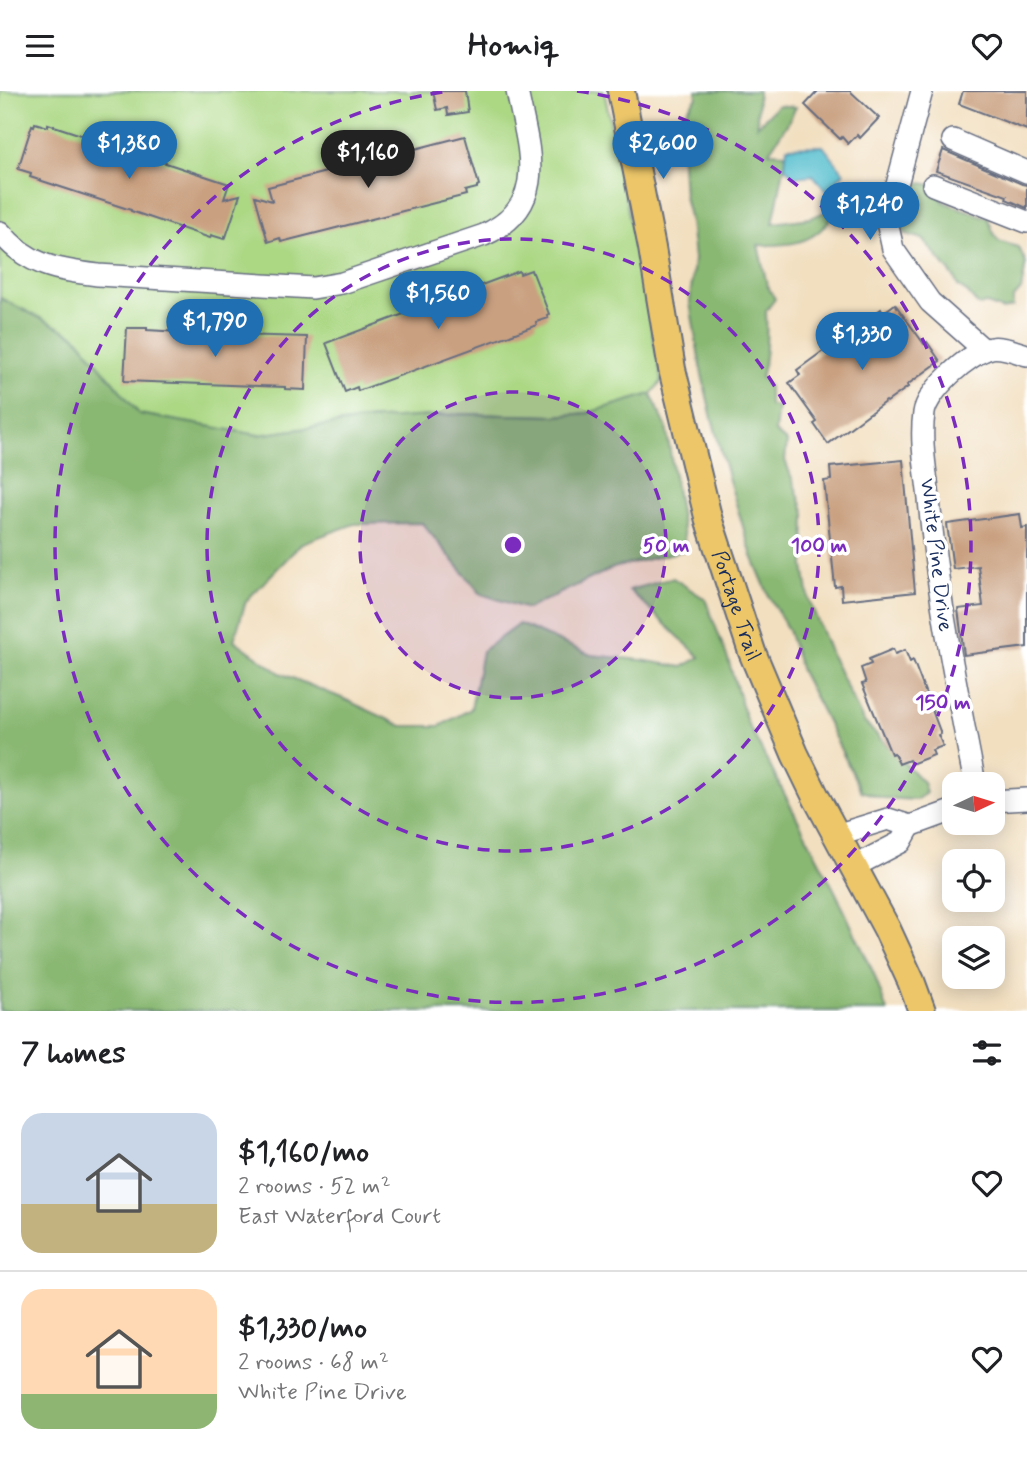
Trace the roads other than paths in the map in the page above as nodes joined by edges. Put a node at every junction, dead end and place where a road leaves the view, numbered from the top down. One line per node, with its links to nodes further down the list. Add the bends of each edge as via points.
1 (517, 91): 8 (street, via 531,175 514,215 484,235 342,283 313,288 64,271 35,261)
2 (621, 91): 16 (main road, Portage Trail, via 672,369 709,521 752,652)
3 (922, 91): 9 (street, via 887,222 893,249 930,302)
4 (953, 140): 5 (street)
5 (1027, 172)
6 (933, 185): 7 (street)
7 (1027, 222)
8 (0, 232)
9 (984, 350): 10 (street, via 994,347); 11 (street, White Pine Drive, via 954,370 934,391 924,410 923,436 941,600)
10 (1027, 355)
11 (973, 772)
12 (1027, 799): 13 (street)
13 (1005, 800)
14 (942, 814): 15 (street)
15 (910, 826): 16 (street, via 888,819); 17 (street, via 901,842)
16 (836, 835): 17 (main road, Portage Trail)
17 (853, 867): 18 (main road, Portage Trail, via 887,929)
18 (922, 1011)

